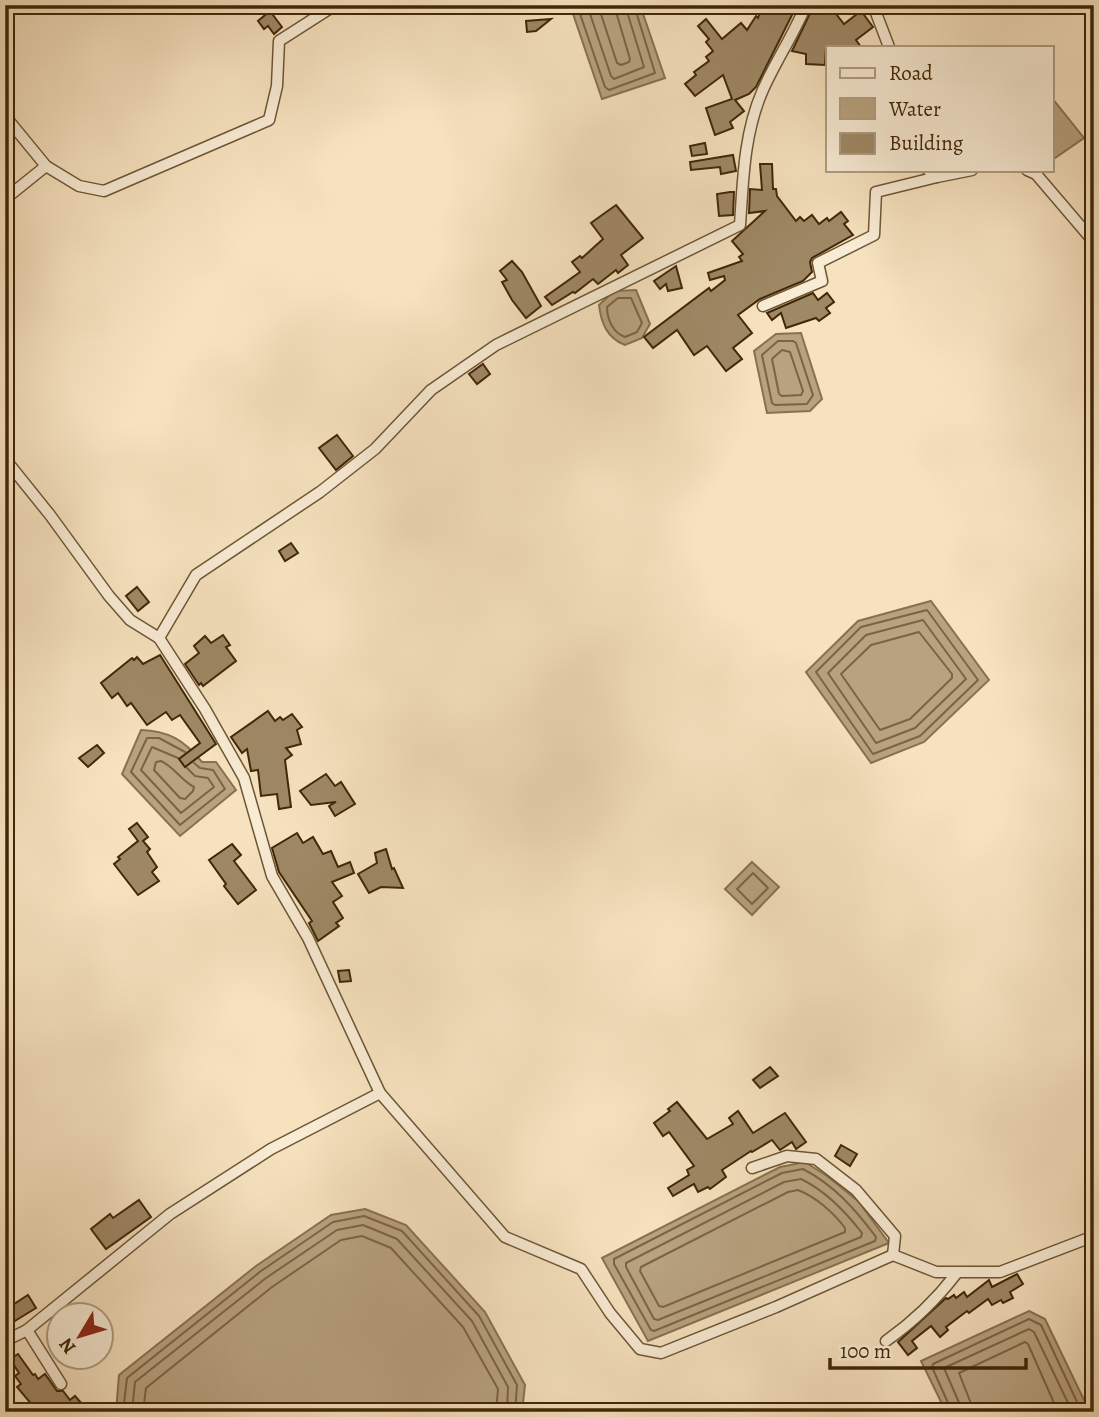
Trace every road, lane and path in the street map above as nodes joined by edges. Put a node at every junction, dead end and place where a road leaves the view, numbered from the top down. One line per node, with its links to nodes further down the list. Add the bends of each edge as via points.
1 (339, 5): 6 (street, via 279,41 277,86 269,120 104,191 79,187)
2 (806, 5): 14 (street, via 762,93 746,146 740,225 496,345 431,390 342,475 196,575)
3 (873, 5): 4 (street)
4 (889, 46)
5 (5, 116): 6 (street)
6 (46, 166): 10 (street)
7 (952, 172): 9 (street)
8 (1031, 172): 11 (street)
9 (932, 174): 12 (street, via 876,192 874,235 818,263 822,281)
10 (5, 199)
11 (1094, 242)
12 (763, 306)
13 (5, 459): 14 (street, via 109,596 130,620)
14 (159, 638): 15 (street, via 244,778 272,876 308,938)
15 (380, 1093): 18 (street, via 505,1237 581,1269 640,1349 662,1353); 20 (street, via 271,1149 170,1214)
16 (752, 1168): 18 (street, via 787,1156 816,1159 856,1190 895,1236)
17 (1094, 1236): 19 (street, via 1000,1272)
18 (893, 1255): 19 (street, via 936,1272)
19 (956, 1274): 22 (street, via 908,1326)
20 (27, 1330): 21 (street); 23 (street)
21 (5, 1341)
22 (886, 1341)
23 (61, 1384)

